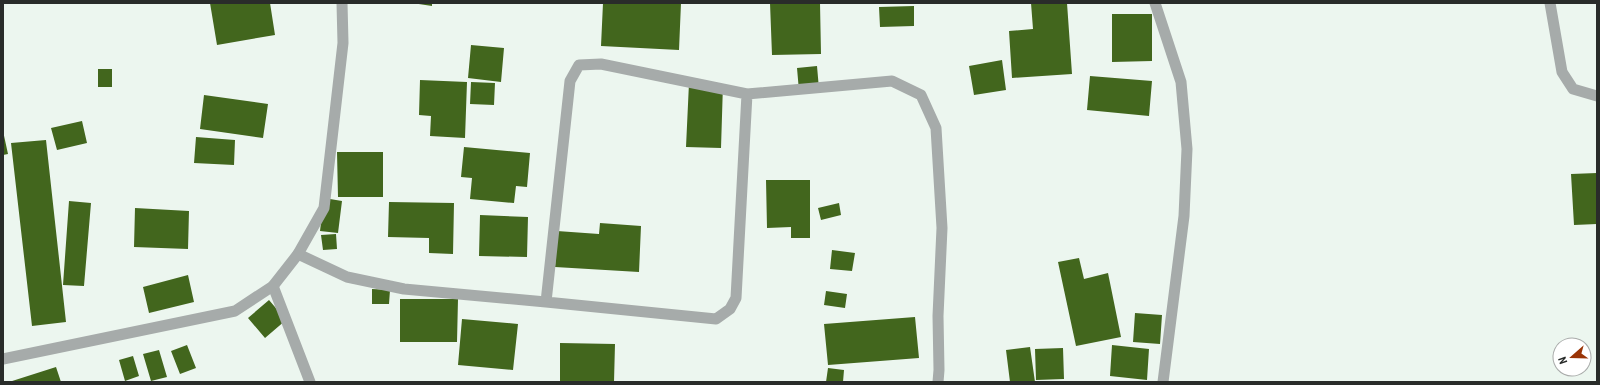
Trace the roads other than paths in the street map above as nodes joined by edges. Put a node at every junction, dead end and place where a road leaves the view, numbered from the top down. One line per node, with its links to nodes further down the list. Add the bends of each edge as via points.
1 (342, 3): 6 (street, via 343,43 324,208)
2 (1155, 3): 12 (street, via 1181,82 1187,149 1184,216)
3 (1550, 3): 5 (street, via 1562,72 1573,89)
4 (747, 94): 8 (street, via 736,298 730,310 716,319); 8 (street, via 601,64 579,65 570,81); 11 (street, via 892,81 921,95 936,128 942,228)
5 (1597, 96)
6 (298, 254): 7 (street); 8 (street, via 347,277 404,289)
7 (273, 286): 9 (street, via 235,311); 10 (street)
8 (546, 302)
9 (3, 359)
10 (310, 382)
11 (938, 382)
12 (1163, 382)

